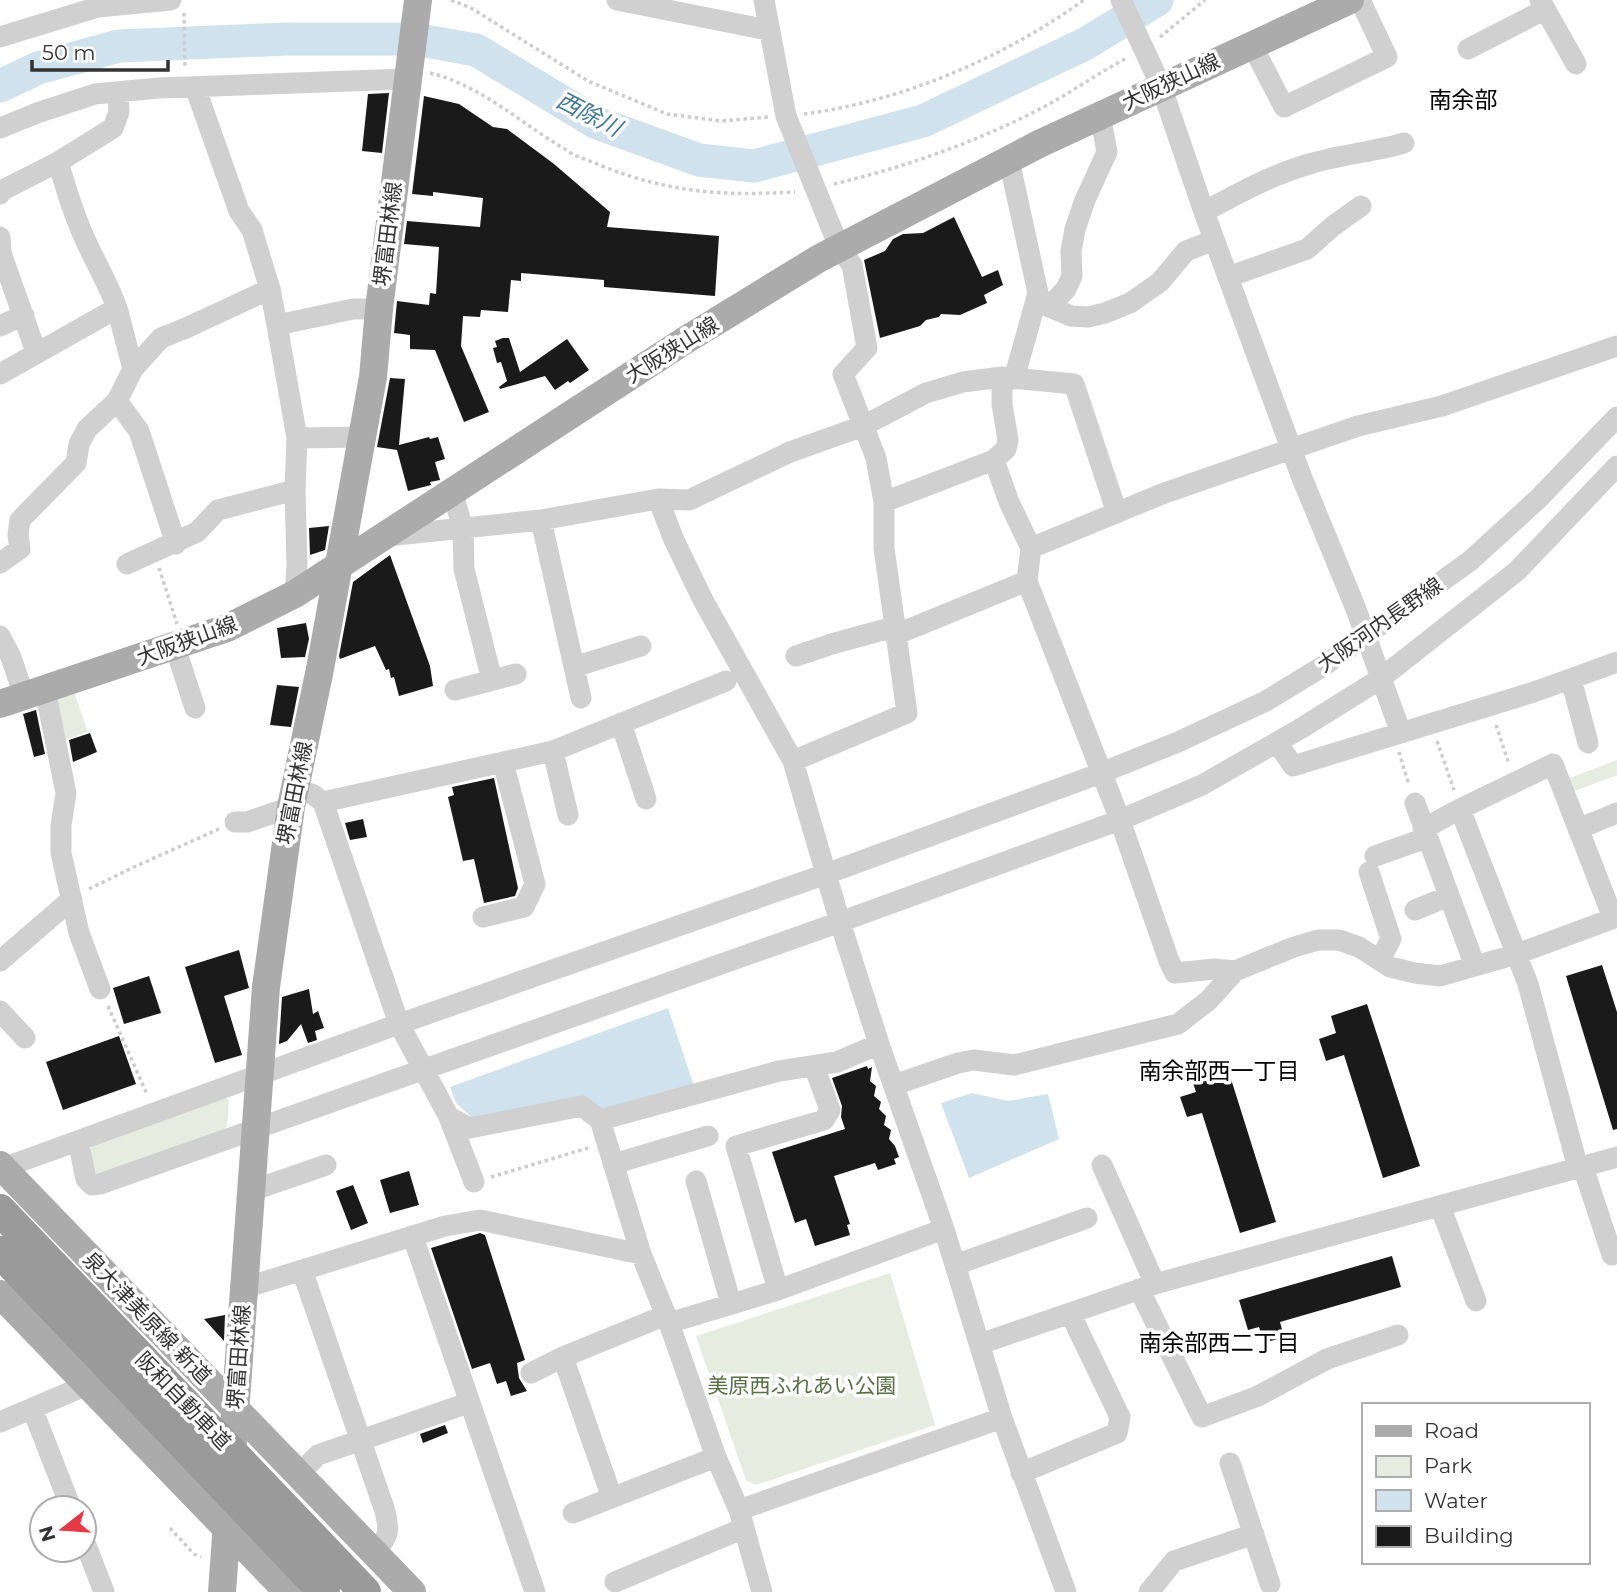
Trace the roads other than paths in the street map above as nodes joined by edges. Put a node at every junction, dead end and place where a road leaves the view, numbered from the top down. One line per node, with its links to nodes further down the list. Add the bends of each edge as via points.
1 (418, 0): 14 (main road, 堺富田林線)
2 (617, 0): 9 (street)
3 (764, 0): 9 (street)
4 (1121, 0): 16 (street)
5 (1350, 0): 11 (main road, 大阪狭山線)
6 (1360, 0): 11 (street, via 1387,57 1284,107)
7 (1542, 5): 12 (street); 13 (street)
8 (178, 6): 10 (street, via 98,7)
9 (768, 30): 28 (street, via 789,122)
10 (0, 37)
11 (1252, 45): 16 (main road, 大阪狭山線)
12 (1468, 49)
13 (1576, 64)
14 (412, 73): 15 (street); 33 (main road, 堺富田林線)
15 (190, 82): 17 (street); 30 (street, via 239,211 253,230)
16 (1160, 86): 18 (main road, 大阪狭山線); 25 (street)
17 (118, 92): 19 (street, via 94,94); 22 (street, via 119,112 113,128)
18 (1100, 115): 21 (main road, 大阪狭山線); 31 (street, via 1107,152 1075,229 1070,251 1072,276 1066,289)
19 (0, 128)
20 (1404, 143): 25 (street, via 1310,163)
21 (1009, 160): 28 (main road, 大阪狭山線); 31 (street)
22 (58, 162): 23 (street); 32 (street, via 73,212)
23 (0, 194)
24 (1361, 206): 29 (street, via 1307,249)
25 (1203, 212): 27 (street)
26 (0, 237): 34 (street, via 1,253)
27 (1214, 240): 29 (street); 31 (street, via 1186,251 1160,282 1130,303 1105,313 1071,316)
28 (839, 247): 44 (street, via 852,265 867,348 842,374); 51 (main road, 大阪狭山線)
29 (1228, 277): 47 (street)
30 (270, 289): 35 (street); 39 (street, via 160,338)
31 (1043, 304): 41 (street)
32 (117, 308): 38 (street); 39 (street)
33 (379, 309): 35 (street, via 353,309); 45 (main road, 堺富田林線)
34 (23, 315): 36 (street); 38 (street)
35 (277, 325): 46 (street)
36 (0, 326)
37 (1617, 346): 47 (street, via 1441,407 1358,426)
38 (36, 352): 40 (street)
39 (133, 369): 42 (street)
40 (0, 374)
41 (1008, 378): 44 (street, via 964,382 926,393); 48 (street, via 1002,404 1008,439 1006,449); 54 (street, via 1074,384)
42 (117, 401): 58 (street, via 139,431); 60 (street, via 87,429 76,463 20,520 20,549)
43 (1617, 416): 66 (street, 大阪河内長野線, via 1538,499 1470,561)
44 (863, 426): 52 (street, via 790,452 689,500); 53 (street, via 876,458)
45 (363, 437): 46 (street); 62 (main road, 堺富田林線)
46 (297, 438): 50 (street)
47 (1291, 449): 54 (street); 66 (street)
48 (994, 460): 53 (street); 59 (street)
49 (1617, 466): 74 (street, 大阪河内長野線, via 1517,571)
50 (295, 490): 58 (street, via 218,510 197,532); 64 (street)
51 (452, 492): 56 (street); 57 (main road, 大阪狭山線)
52 (658, 499): 55 (street); 87 (street, via 703,600)
53 (884, 502): 65 (street, via 884,548)
54 (1117, 513): 59 (street)
55 (541, 520): 56 (street); 72 (street)
56 (463, 528): 57 (street); 76 (street, via 461,590)
57 (383, 536): 62 (main road, 大阪狭山線)
58 (176, 544): 61 (street)
59 (1031, 548): 63 (street)
60 (0, 563)
61 (127, 564)
62 (338, 566): 64 (main road, 大阪狭山線); 90 (main road, 堺富田林線)
63 (1027, 581): 65 (street); 89 (street)
64 (295, 594): 68 (main road, 大阪狭山線, via 227,628)
65 (895, 631): 70 (street); 87 (street, via 906,713)
66 (1365, 635): 74 (street); 89 (street, 大阪河内長野線, via 1266,701)
67 (0, 636): 79 (street)
68 (179, 645): 79 (main road, 大阪狭山線); 81 (street)
69 (641, 646): 72 (street)
70 (796, 656)
71 (1617, 662): 75 (street)
72 (574, 667): 80 (street)
73 (516, 674): 76 (street)
74 (1380, 679): 83 (street, via 1388,693); 84 (street, 大阪河内長野線)
75 (1571, 679): 83 (street); 85 (street)
76 (492, 680): 78 (street)
77 (726, 681): 82 (street)
78 (455, 690)
79 (23, 697): 103 (street, via 66,793 61,853)
80 (580, 698)
81 (195, 708)
82 (621, 723): 86 (street); 91 (street)
83 (1397, 734): 84 (street, via 1293,766)
84 (1278, 742): 97 (street, 大阪河内長野線, via 1202,785)
85 (1588, 743)
86 (553, 751): 88 (street); 96 (street)
87 (793, 761): 101 (street)
88 (503, 762): 92 (street); 105 (street, via 535,884 524,907)
89 (1101, 773): 97 (street); 101 (street, 大阪河内長野線)
90 (293, 799): 92 (street, via 312,794); 98 (street, via 247,822); 120 (main road, 堺富田林線)
91 (646, 799)
92 (323, 802): 115 (street)
93 (1415, 803): 100 (street)
94 (1460, 809): 99 (street, via 1553,764); 100 (street); 108 (street)
95 (1617, 813): 99 (street)
96 (569, 815)
97 (1120, 821): 107 (street, 大阪河内長野線); 112 (street, via 1175,973)
98 (235, 822)
99 (1578, 829): 106 (street)
100 (1425, 833): 102 (street); 109 (street, via 1372,864 1391,939)
101 (826, 874): 107 (street); 115 (street, 大阪河内長野線)
102 (1449, 896): 104 (street); 111 (street)
103 (71, 897): 110 (street, via 34,920); 113 (street)
104 (1415, 910)
105 (483, 917)
106 (1615, 917): 108 (street)
107 (840, 922): 117 (street); 119 (street, 大阪河内長野線)
108 (1517, 954): 111 (street); 132 (street)
109 (1380, 960): 111 (street, via 1390,967 1440,975); 112 (street, via 1339,940 1318,940)
110 (0, 961)
111 (1475, 966)
112 (1234, 971): 121 (street, via 1209,1000 1178,1024 1014,1065 975,1060 958,1063)
113 (100, 989)
114 (0, 1011): 116 (street)
115 (398, 1024): 119 (street); 120 (street, 大阪河内長野線)
116 (25, 1038)
117 (879, 1044): 118 (street, via 837,1062); 121 (street)
118 (814, 1066): 123 (street, via 779,1071); 148 (street, via 830,1110 824,1120 736,1146)
119 (424, 1069): 122 (street); 124 (street, 大阪河内長野線)
120 (258, 1076): 124 (main road, 堺富田林線); 126 (street, 大阪河内長野線)
121 (894, 1084): 139 (street)
122 (449, 1117): 123 (street, via 470,1128 582,1106); 134 (street)
123 (600, 1119): 128 (street)
124 (254, 1131): 126 (street, 大阪河内長野線, via 92,1185 86,1179); 135 (main road, 堺富田林線)
125 (708, 1136): 128 (street)
126 (78, 1142): 131 (street, 大阪河内長野線)
127 (1617, 1157): 132 (street)
128 (613, 1164): 142 (street)
129 (326, 1165): 135 (street)
130 (1102, 1165): 146 (street)
131 (1, 1166): 161 (main road, 泉大津美原線 新道)
132 (1580, 1167): 136 (street); 143 (street)
133 (696, 1181): 151 (street)
134 (474, 1182)
135 (251, 1191): 147 (main road, 堺富田林線)
136 (1440, 1206): 146 (street); 150 (street)
137 (0, 1210): 183 (highway, 阪和自動車道)
138 (1087, 1218): 144 (street, via 1055,1239)
139 (944, 1229): 144 (street); 148 (street)
140 (413, 1237): 142 (street, via 481,1220); 145 (street); 159 (street)
141 (0, 1252): 182 (highway, 阪和自動車道)
142 (641, 1254): 153 (street)
143 (1612, 1255)
144 (955, 1265): 155 (street)
145 (302, 1270): 147 (street); 164 (street)
146 (1147, 1287): 152 (street); 154 (street, via 1202,1417 1258,1396 1327,1359)
147 (244, 1288): 161 (main road, 堺富田林線)
148 (778, 1290): 151 (street)
149 (0, 1294): 158 (main road)
150 (1476, 1301)
151 (731, 1304): 153 (street)
152 (1070, 1313): 155 (street); 166 (street, via 1120,1417 1117,1433)
153 (667, 1319): 156 (street); 165 (street)
154 (1398, 1335)
155 (979, 1344): 162 (street)
156 (563, 1357): 157 (street); 170 (street)
157 (531, 1373)
158 (87, 1385): 160 (street); 173 (main road)
159 (468, 1403): 164 (street); 185 (street)
160 (33, 1408): 163 (street); 169 (street)
161 (236, 1411): 168 (main road, 泉大津美原線 新道); 173 (main road, 堺富田林線)
162 (1002, 1418): 166 (street); 172 (street)
163 (0, 1422)
164 (361, 1440): 168 (street, via 318,1455); 175 (street, via 388,1527 387,1538)
165 (716, 1457): 170 (street); 172 (street)
166 (1021, 1473): 187 (street)
167 (1227, 1473): 174 (street)
168 (299, 1474): 175 (main road, 泉大津美原線 新道)
169 (66, 1494)
170 (612, 1498): 171 (street)
171 (573, 1513)
172 (742, 1519): 177 (street); 186 (street)
173 (226, 1528): 180 (main road, 堺富田林線); 181 (main road)
174 (1254, 1534): 178 (street); 188 (street, via 1174,1561)
175 (373, 1552): 184 (main road, 泉大津美原線 新道)
176 (93, 1564): 179 (street)
177 (615, 1582)
178 (1270, 1584)
179 (104, 1592)
180 (222, 1592)
181 (288, 1592)
182 (324, 1592)
183 (365, 1592)
184 (412, 1592)
185 (535, 1592)
186 (762, 1592)
187 (1066, 1592)
188 (1149, 1592)

